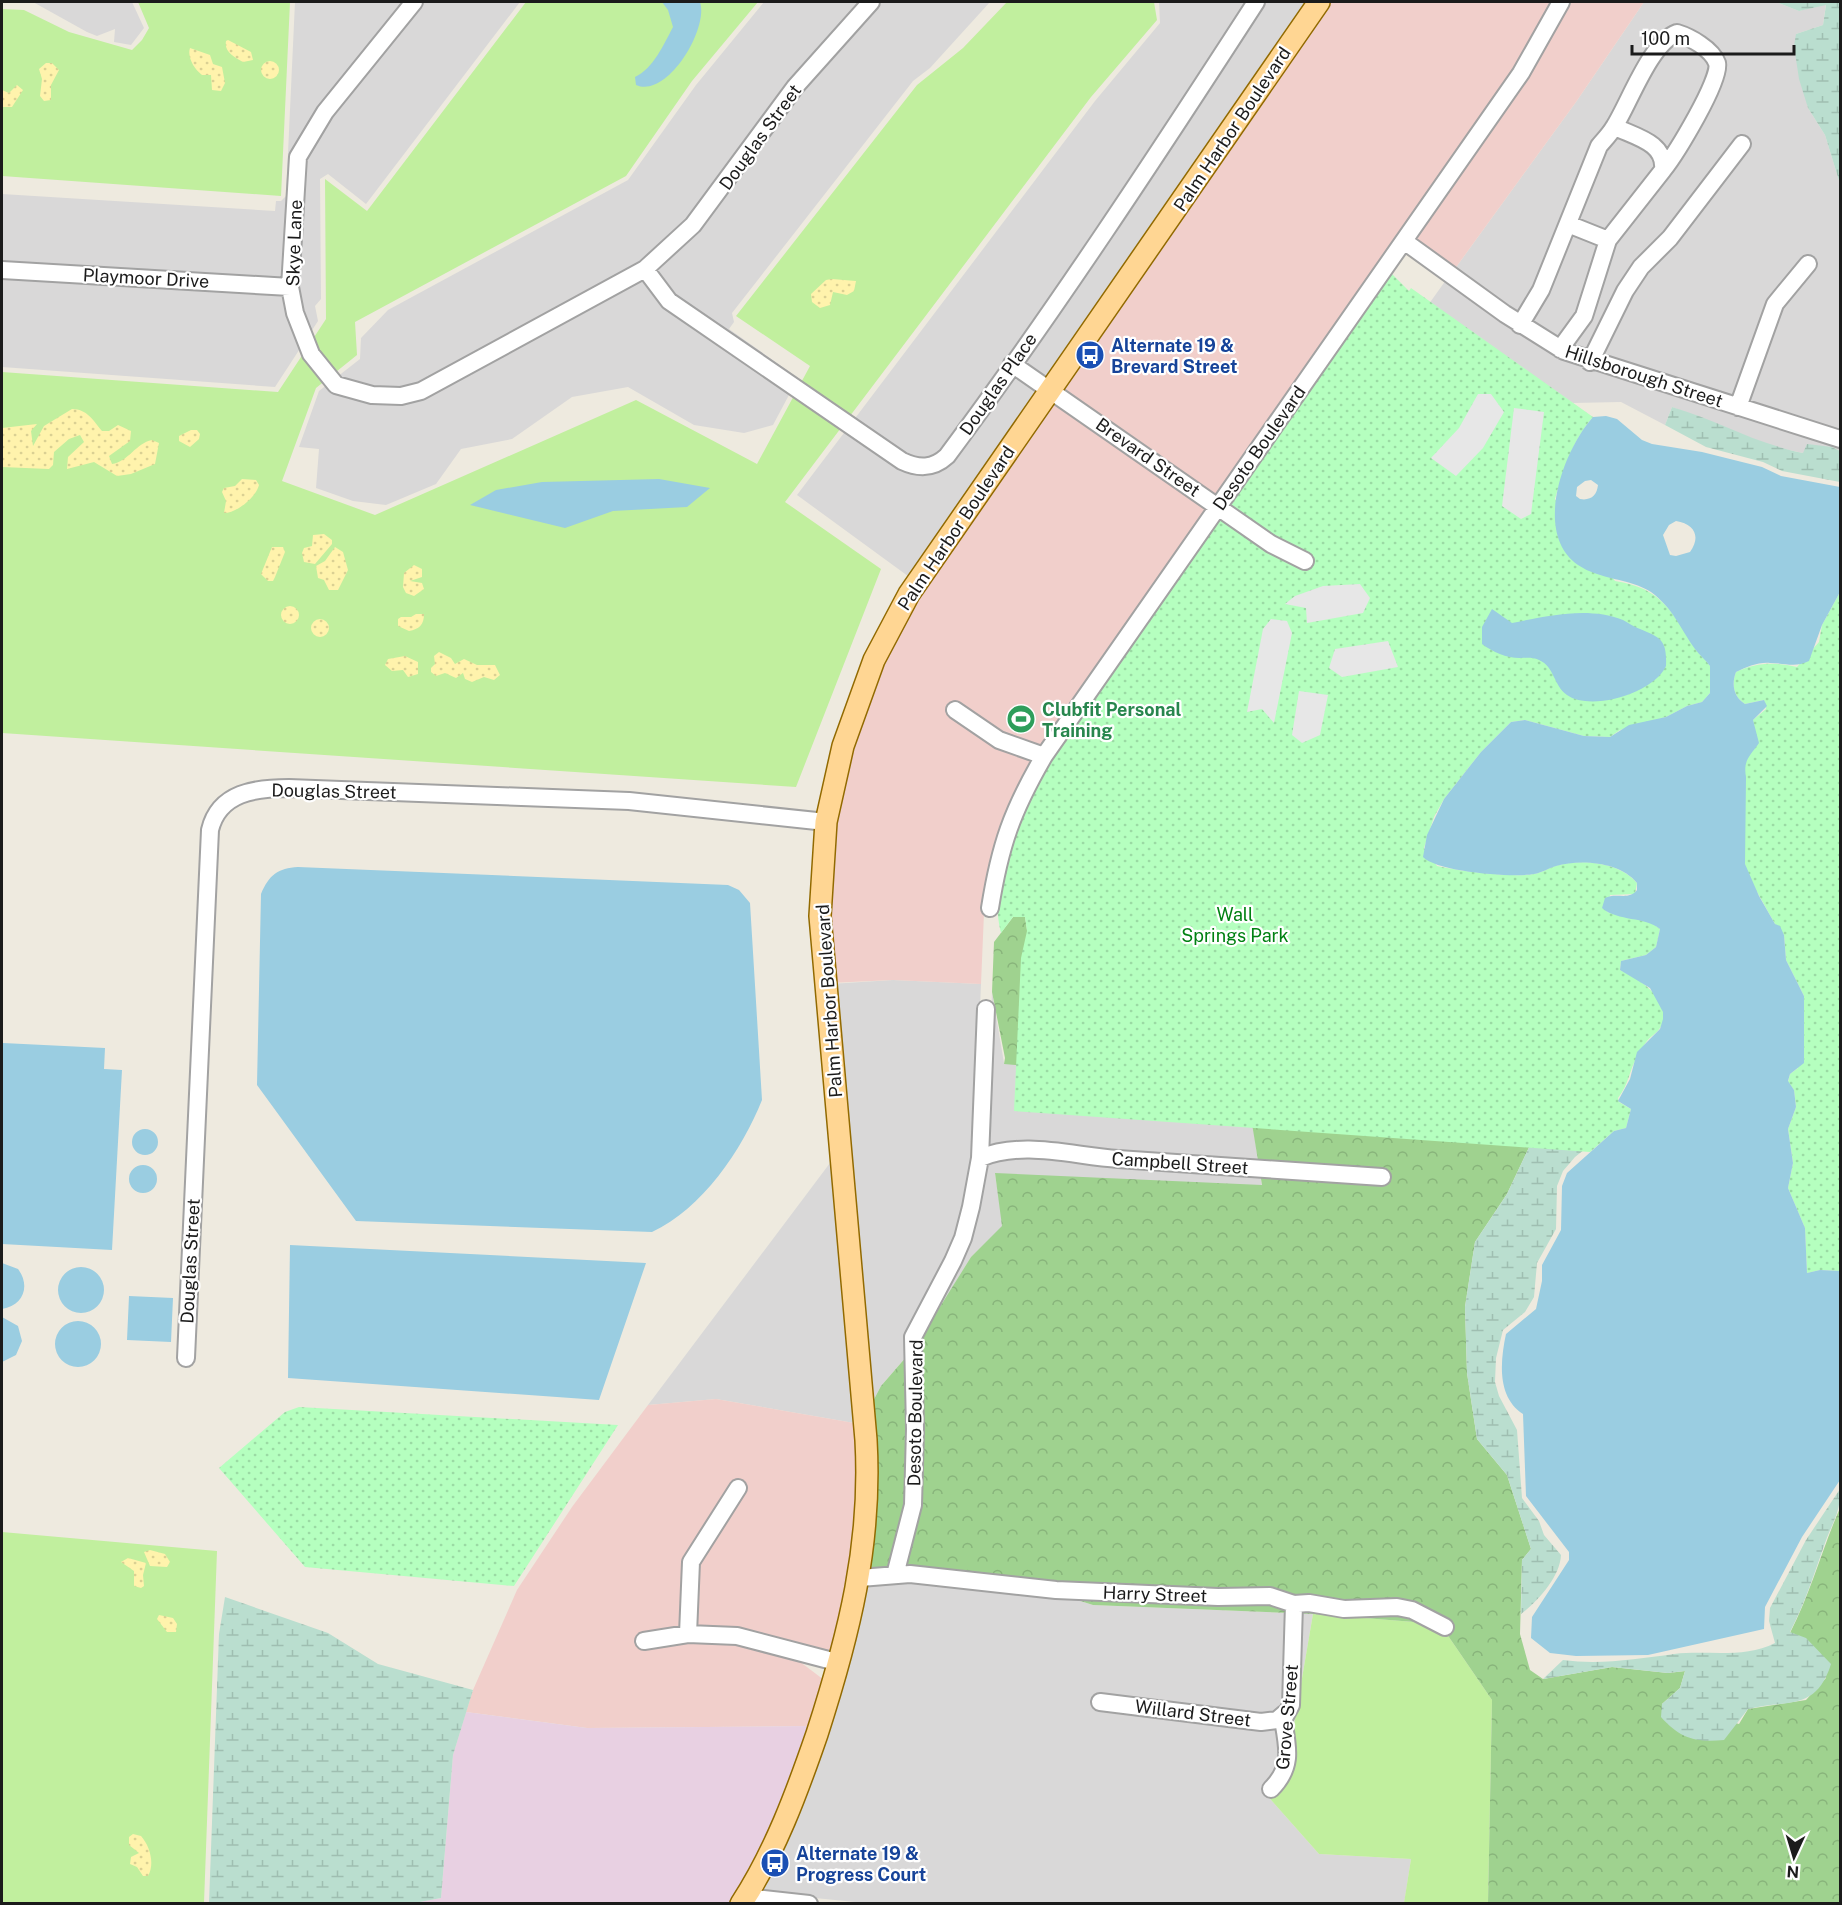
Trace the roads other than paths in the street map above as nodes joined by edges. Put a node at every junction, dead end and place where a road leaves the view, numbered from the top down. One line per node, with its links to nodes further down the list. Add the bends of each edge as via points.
1 (414, 2): 15 (street, Skye Lane, via 325,112 298,157)
2 (871, 2): 13 (street, Douglas Street, via 795,87 693,225)
3 (1256, 2): 19 (street, Douglas Place, via 1158,154)
4 (1319, 2): 20 (main road, Palm Harbor Boulevard)
5 (1561, 2): 11 (street, Desoto Boulevard, via 1521,73)
6 (1615, 127): 8 (street, via 1659,149); 8 (street, via 1632,89 1669,36 1684,35 1711,54 1718,74); 9 (street, via 1599,146)
7 (1742, 144): 18 (street, via 1624,291)
8 (1663, 170): 10 (street)
9 (1568, 224): 10 (street); 16 (street, via 1541,290)
10 (1608, 240): 17 (street, via 1584,316)
11 (1404, 241): 16 (street, Hillsborough Street); 23 (street, Desoto Boulevard)
12 (1808, 264): 21 (street, via 1775,304)
13 (645, 269): 15 (street, Skye Lane, via 421,391 401,396 372,395 336,385 311,354 295,313); 19 (street, Douglas Place, via 669,302 914,467 939,463 947,456)
14 (2, 270): 15 (street, Playmoor Drive)
15 (290, 287)
16 (1520, 325): 17 (street, Hillsborough Street)
17 (1560, 349): 18 (street, Hillsborough Street)
18 (1590, 362): 21 (street, Hillsborough Street)
19 (1012, 364): 20 (street, Brevard Street)
20 (1052, 390): 23 (street, Brevard Street); 27 (main road, Palm Harbor Boulevard, via 931,560 891,624 852,716)
21 (1738, 407): 22 (street, Hillsborough Street)
22 (1840, 439)
23 (1219, 506): 24 (street, Brevard Street, via 1271,544); 26 (street, Desoto Boulevard)
24 (1305, 561)
25 (955, 710): 26 (street, via 999,740)
26 (1044, 756): 28 (street, Desoto Boulevard, via 1006,831)
27 (826, 822): 32 (street, Douglas Street, via 629,801 289,788 255,790 221,807 210,830); 35 (main road, Palm Harbor Boulevard, via 820,916 823,967 868,1460)
28 (990, 908)
29 (986, 1009): 30 (street, Desoto Boulevard)
30 (980, 1158): 31 (street, Campbell Street, via 997,1150 1017,1149); 34 (street, Desoto Boulevard, via 963,1238 913,1337 914,1496)
31 (1382, 1177)
32 (186, 1358)
33 (738, 1488): 38 (street, via 691,1562)
34 (895, 1575): 35 (street, Harry Street); 36 (street, Harry Street, via 920,1574 1056,1590 1270,1596)
35 (860, 1578): 40 (main road, Palm Harbor Boulevard)
36 (1294, 1604): 37 (street, Harry Street, via 1357,1610 1397,1607); 42 (street, Grove Street, via 1291,1705)
37 (1445, 1627)
38 (688, 1634): 39 (street); 40 (street, via 737,1636)
39 (644, 1641)
40 (840, 1663): 44 (main road, Palm Harbor Boulevard, via 801,1783)
41 (1100, 1702): 42 (street, Willard Street, via 1261,1722 1277,1720)
42 (1284, 1714): 43 (street, Grove Street, via 1287,1761 1284,1774)
43 (1271, 1789)
44 (743, 1900): 45 (street)
45 (809, 1904)

